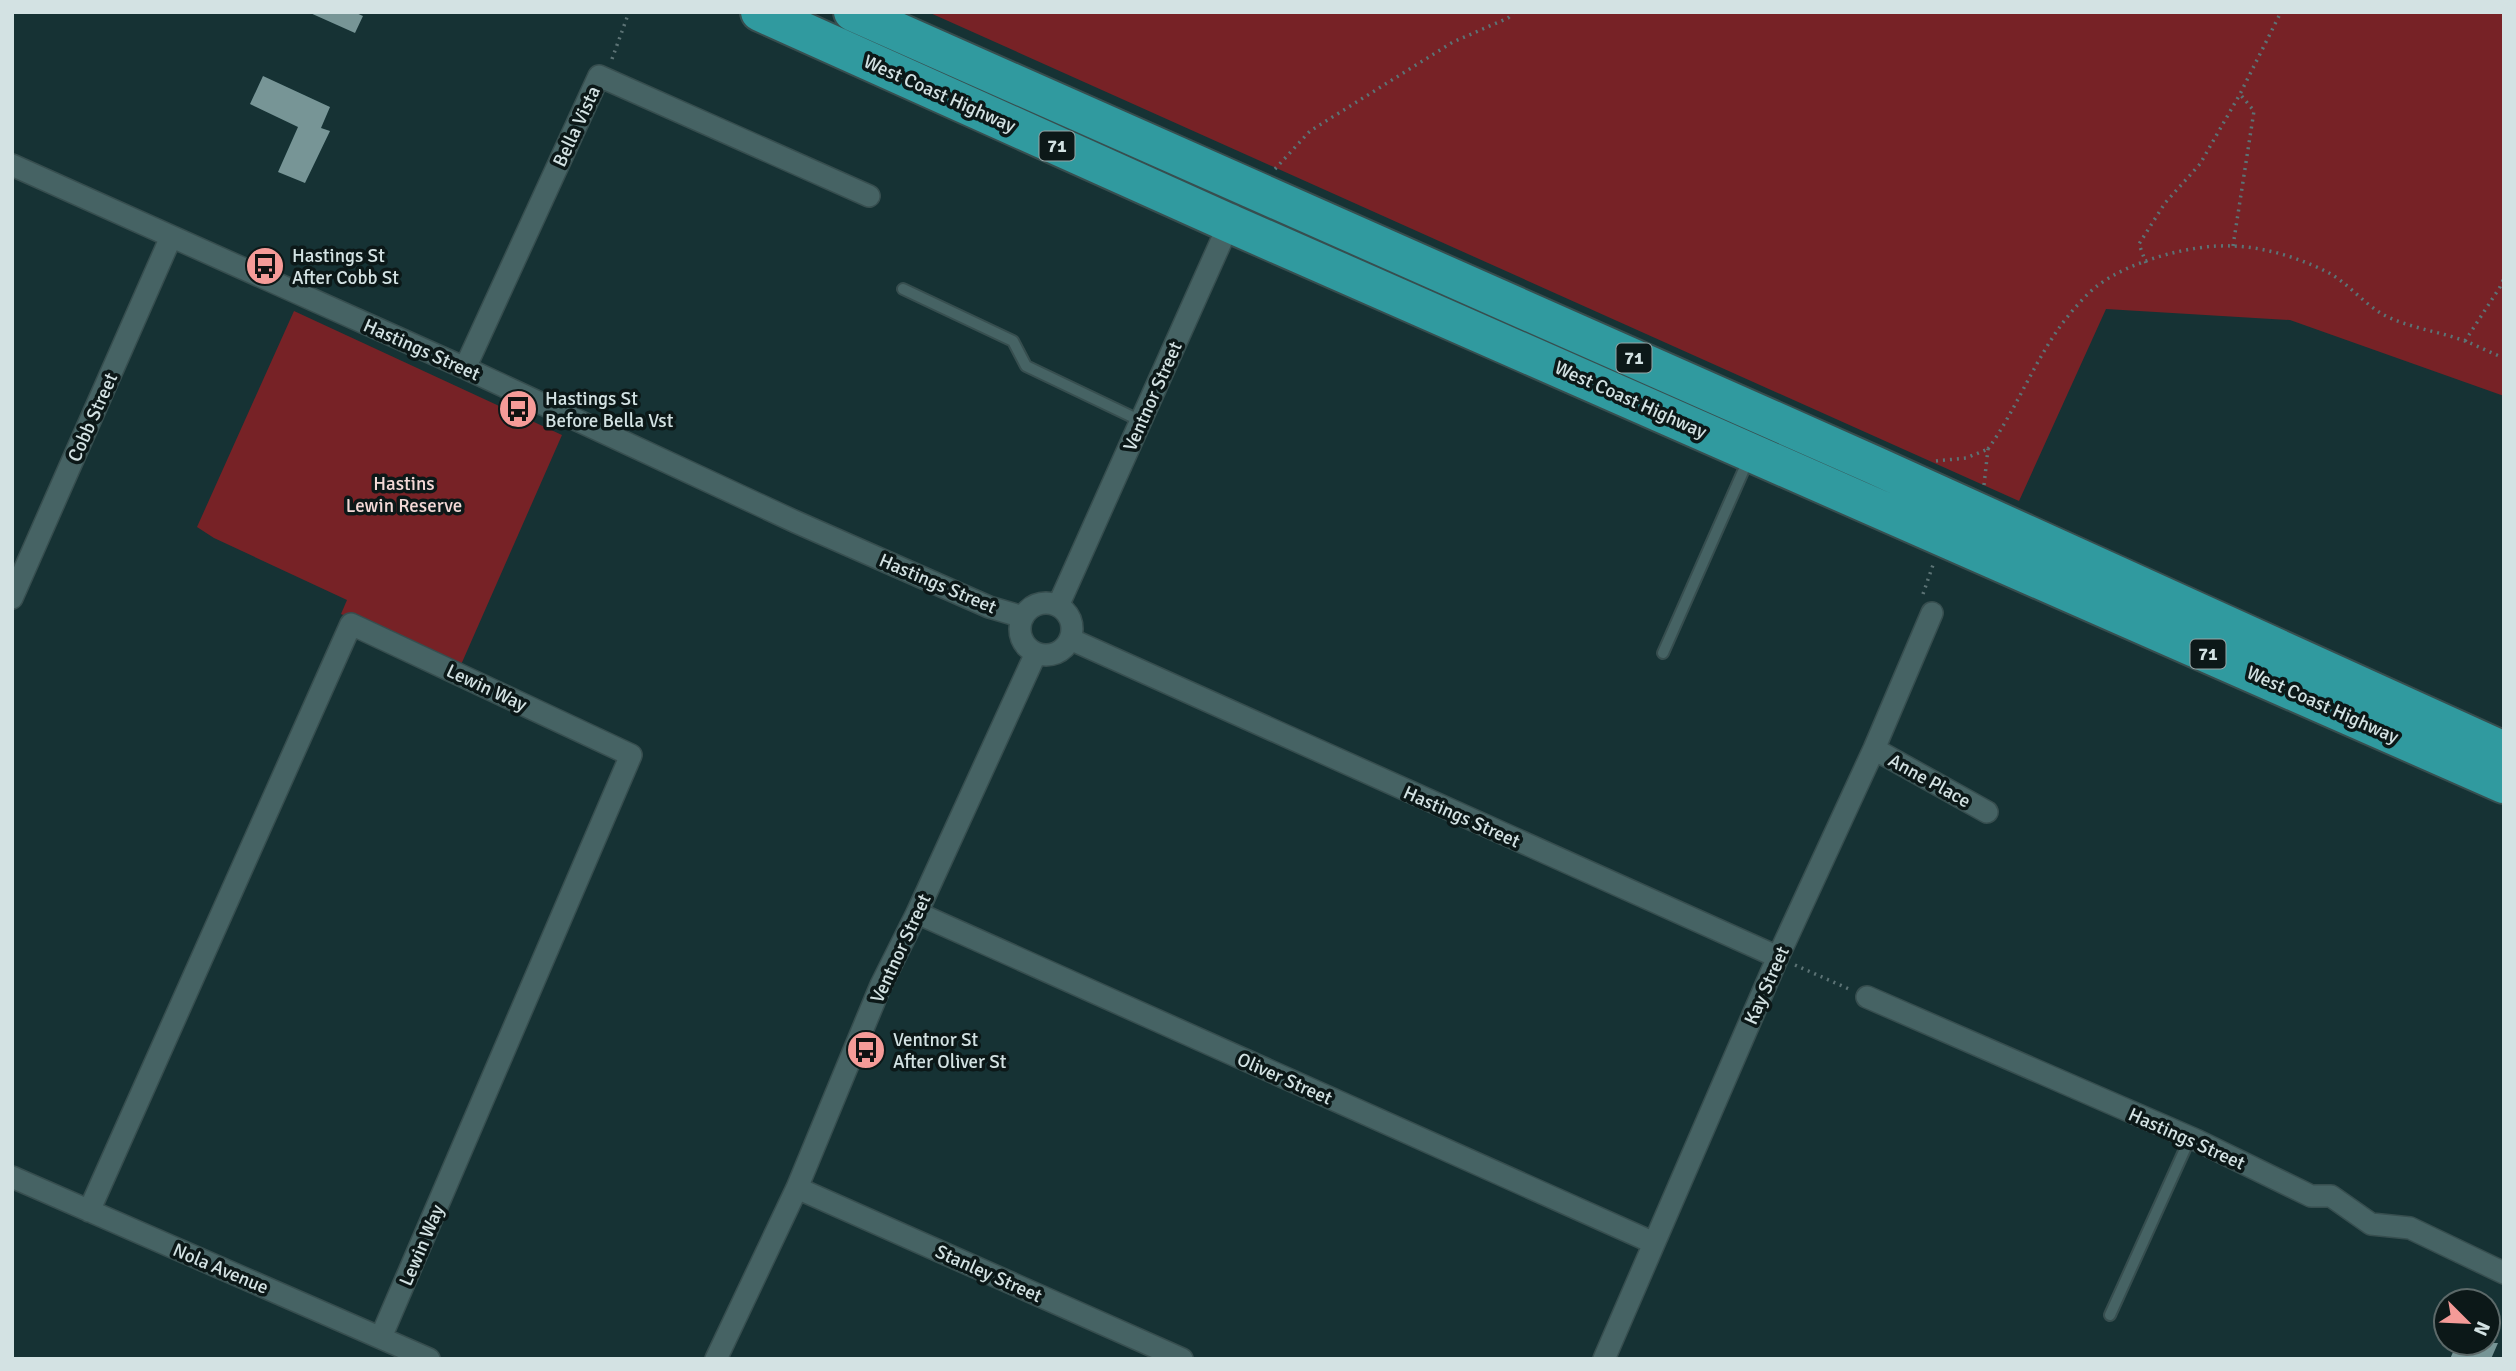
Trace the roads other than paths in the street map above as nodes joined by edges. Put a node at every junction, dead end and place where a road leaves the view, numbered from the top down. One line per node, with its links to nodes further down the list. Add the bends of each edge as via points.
1 (760, 12): 3 (highway, West Coast Highway / 71)
2 (853, 12): 5 (highway, West Coast Highway / 71)
3 (791, 21): 7 (highway, West Coast Highway / 71)
4 (12, 165): 8 (street, Hastings Street)
5 (1259, 179): 7 (street, Ventnor Street); 13 (highway, West Coast Highway / 71)
6 (869, 196): 10 (street, Bella Vista, via 599,76)
7 (1230, 223): 11 (street, Ventnor Street); 12 (highway, West Coast Highway / 71)
8 (171, 237): 10 (street, Hastings Street); 15 (street, Cobb Street)
9 (902, 289): 11 (lane, via 1013,341 1026,366)
10 (465, 368): 18 (street, Hastings Street, via 808,527 989,607)
11 (1141, 421): 16 (street, Ventnor Street)
12 (1752, 452): 14 (highway, West Coast Highway / 71); 21 (lane)
13 (1874, 465): 14 (highway); 23 (highway, West Coast Highway / 71)
14 (1858, 499): 24 (highway, West Coast Highway / 71)
15 (12, 598)
16 (1058, 606): 18 (street, via 1040,604); 19 (street, via 1072,625)
17 (1932, 613): 22 (street, Kay Street)
18 (1023, 617): 20 (street, via 1021,635)
19 (1070, 639): 20 (street, via 1058,652); 27 (street, Hastings Street)
20 (1036, 653): 26 (street, Ventnor Street)
21 (1663, 653)
22 (1874, 749): 25 (street, Anne Place); 27 (street, Kay Street)
23 (2504, 751)
24 (2504, 784)
25 (1987, 812)
26 (917, 913): 31 (street, Ventnor Street, via 881,985); 33 (street, Oliver Street)
27 (1778, 957): 33 (street, Kay Street)
28 (1867, 997): 29 (street, Hastings Street)
29 (2190, 1138): 34 (street, Hastings Street, via 2311,1196 2331,1196 2371,1224 2410,1228); 35 (lane)
30 (12, 1177): 32 (street, Nola Avenue)
31 (797, 1188): 38 (street, Ventnor Street); 39 (street, Stanley Street)
32 (89, 1211): 36 (street, Nola Avenue); 36 (street, Lewin Way, via 351,624 631,755)
33 (1654, 1243): 40 (street, Kay Street)
34 (2504, 1273)
35 (2110, 1315)
36 (381, 1337): 37 (street, Nola Avenue)
37 (429, 1359)
38 (716, 1359)
39 (1182, 1359)
40 (1604, 1359)

